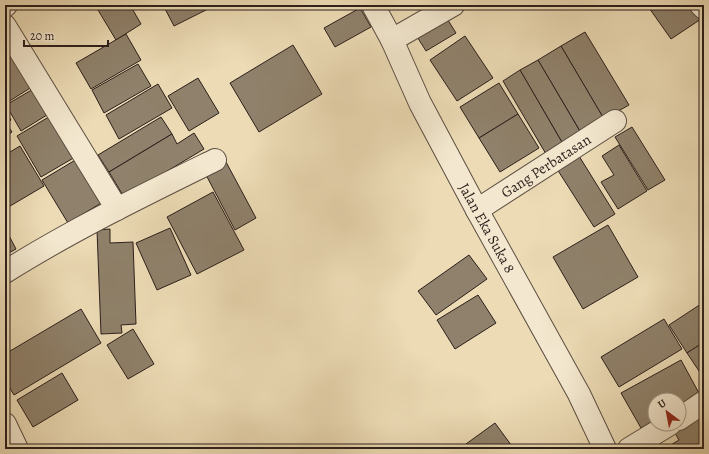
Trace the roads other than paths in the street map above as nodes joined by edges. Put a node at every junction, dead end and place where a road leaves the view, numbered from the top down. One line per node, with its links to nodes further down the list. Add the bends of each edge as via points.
1 (373, 5): 6 (street, Jalan Eka Suka 8)
2 (453, 5): 6 (street)
3 (701, 5): 4 (street)
4 (704, 8)
5 (5, 26): 9 (street)
6 (392, 40): 10 (street, Jalan Eka Suka 8, via 420,103)
7 (615, 121): 10 (street, Gang Perbatasan)
8 (215, 160): 9 (street)
9 (117, 209): 11 (street)
10 (476, 210): 17 (street, Jalan Eka Suka 8, via 579,394)
11 (5, 272)
12 (704, 402): 13 (street)
13 (687, 414)
14 (5, 424): 16 (street)
15 (657, 432): 18 (street)
16 (17, 449)
17 (605, 449)
18 (629, 449)

